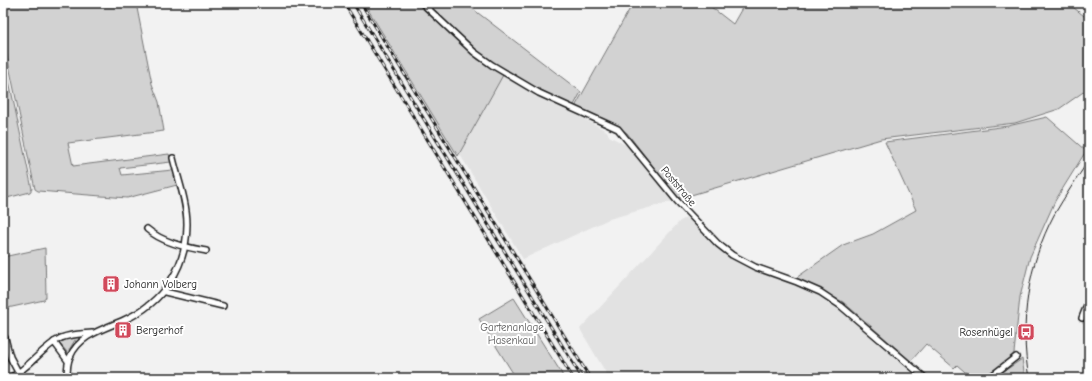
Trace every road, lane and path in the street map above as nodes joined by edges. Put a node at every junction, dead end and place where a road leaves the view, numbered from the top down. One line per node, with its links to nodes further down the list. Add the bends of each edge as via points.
1 (422, 3): 18 (street, Poststraße, via 474,52 492,65 538,93 618,129 677,201 732,255 755,267 820,292 841,306)
2 (173, 158): 4 (street, via 187,220)
3 (147, 230): 4 (street)
4 (184, 247): 5 (street); 6 (street, via 182,259)
5 (206, 251)
6 (165, 292): 8 (street); 10 (street, via 143,311)
7 (1089, 300): 9 (street)
8 (223, 306)
9 (1082, 318)
10 (95, 332): 12 (street, via 67,336); 14 (street, via 79,344)
11 (5, 338): 15 (street, via 10,357)
12 (54, 342): 14 (street); 15 (street)
13 (1016, 357): 19 (street)
14 (68, 361): 17 (street)
15 (18, 372): 16 (street)
16 (9, 378)
17 (67, 378)
18 (925, 378)
19 (989, 378)

